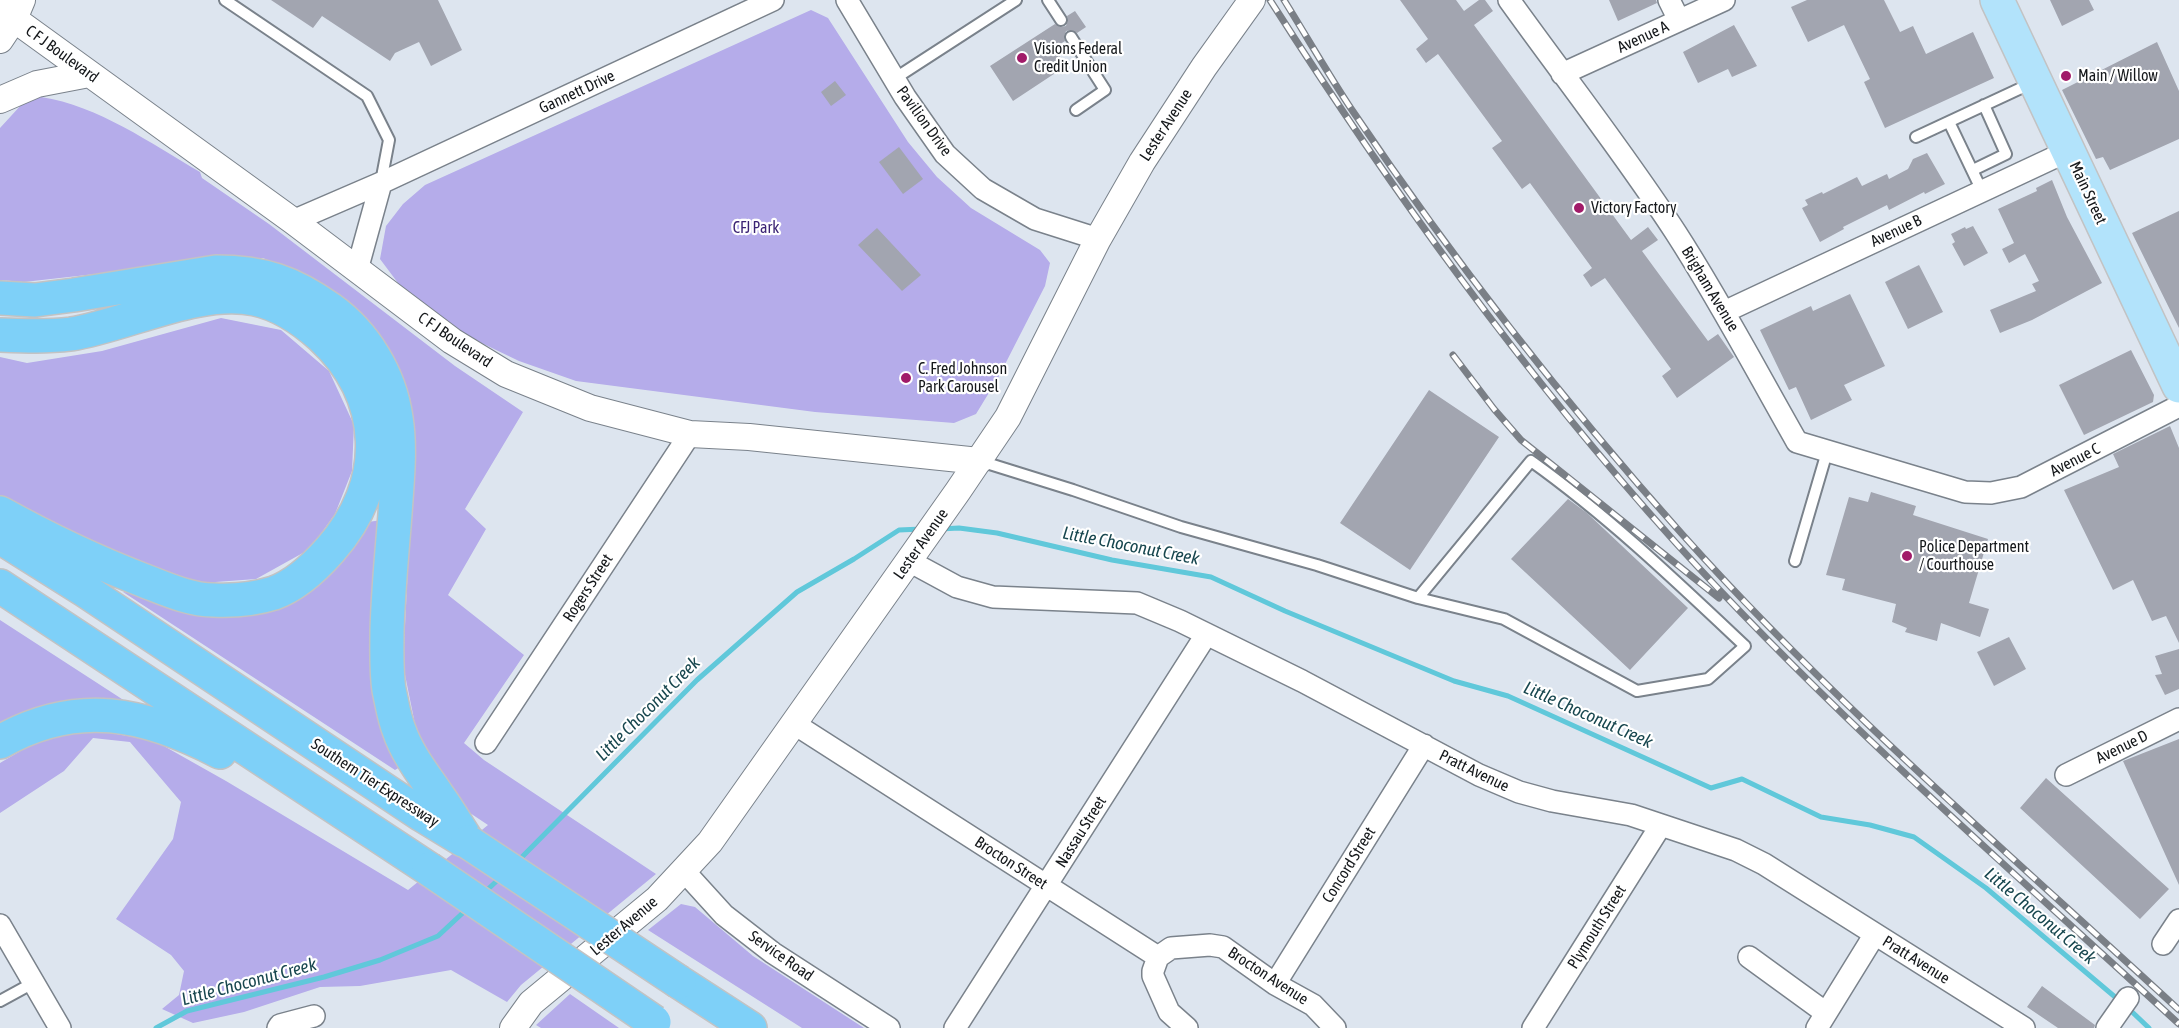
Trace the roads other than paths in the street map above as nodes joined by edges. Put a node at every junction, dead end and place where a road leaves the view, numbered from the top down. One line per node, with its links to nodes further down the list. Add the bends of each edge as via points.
1 (225, 0): 26 (lane, via 368,96 388,140)
2 (773, 0): 26 (street, Gannett Drive)
3 (847, 0): 17 (street, Pavilion Drive)
4 (1016, 0): 17 (lane)
5 (1048, 0): 12 (lane)
6 (1252, 0): 29 (street, Lester Avenue, via 1142,162)
7 (1509, 0): 16 (street, Brigham Avenue)
8 (1669, 0): 13 (street)
9 (1724, 0): 13 (street, Avenue A)
10 (1997, 0): 18 (main road, Main Street)
11 (9, 15): 15 (street, C F J Boulevard)
12 (1061, 20)
13 (1679, 21): 16 (street, Avenue A)
14 (1071, 37): 21 (lane, via 1105,90)
15 (89, 74): 19 (street, via 37,84); 28 (street, C F J Boulevard)
16 (1562, 74): 32 (street, Brigham Avenue, via 1676,233)
17 (894, 79): 29 (street, Pavilion Drive, via 945,154 983,189 1035,219)
18 (2036, 82): 20 (lane); 24 (main road, Main Street)
19 (0, 100)
20 (1984, 105): 22 (lane); 25 (lane, via 2006,154)
21 (1076, 111)
22 (1949, 122): 23 (lane); 25 (lane)
23 (1916, 137)
24 (2068, 151): 27 (street, Avenue B); 34 (main road, Main Street)
25 (1973, 170): 27 (lane)
26 (381, 183): 28 (street, Gannett Drive); 30 (street)
27 (1982, 191): 32 (street, Avenue B)
28 (293, 221): 30 (street, C F J Boulevard)
29 (1098, 239): 38 (street, Lester Avenue, via 1008,417)
30 (357, 270): 36 (street, C F J Boulevard, via 452,341 506,374 590,408)
31 (0, 298): 55 (highway, via 74,296 216,272 238,272 285,282 335,312 359,335 385,378 398,433 388,592 389,689 399,730 412,758)
32 (1725, 312): 37 (street, Brigham Avenue, via 1797,442)
33 (0, 335): 40 (highway, via 72,334 204,299 256,299 288,312 312,328 348,366 369,416 373,462 365,496 338,541 297,582 252,598 211,600 175,592 102,565)
34 (2179, 386)
35 (2179, 406): 39 (street, Avenue C, via 2021,488)
36 (690, 434): 38 (street, C F J Boulevard); 50 (street, Rogers Street)
37 (1827, 452): 39 (street, Brigham Avenue); 43 (lane)
38 (979, 461): 42 (street, Lester Avenue); 45 (lane)
39 (1965, 492)
40 (0, 513)
41 (0, 537): 55 (highway, Southern Tier Expressway)
42 (912, 556): 46 (street, Pratt Avenue, via 957,587 993,597 1137,603); 48 (street, Lester Avenue)
43 (1795, 561)
44 (0, 586): 54 (highway)
45 (1418, 598): 45 (lane, via 1504,619 1638,691 1708,679 1745,646 1648,555 1531,461)
46 (1206, 635): 51 (street, Pratt Avenue); 57 (street, Nassau Street)
47 (2179, 720): 52 (street, Avenue D)
48 (794, 723): 56 (street, Lester Avenue, via 710,842); 57 (street, Brocton Street)
49 (0, 742): 54 (highway, via 39,723 84,714 129,717 197,740)
50 (486, 742)
51 (1424, 745): 53 (street, Pratt Avenue, via 1519,792); 65 (street, Concord Street)
52 (2066, 775)
53 (1661, 825): 60 (street, Pratt Avenue, via 1736,850 1764,864); 80 (street, Plymouth Street)
54 (378, 836): 71 (highway, bridge)
55 (468, 842): 75 (highway, Southern Tier Expressway, bridge)
56 (684, 871): 74 (street, Lester Avenue, via 657,899 531,1003); 76 (street, Service Road, via 724,915 773,953)
57 (1047, 886): 62 (street, Brocton Street); 77 (street, Nassau Street)
58 (2179, 920): 61 (street)
59 (0, 925): 64 (street)
60 (1875, 934): 70 (street); 81 (street, Pratt Avenue)
61 (2163, 944)
62 (1158, 957): 65 (street, Brocton Avenue, via 1171,948 1223,947); 78 (street, via 1153,976 1169,1012)
63 (1749, 957): 70 (street)
64 (33, 983): 67 (lane); 72 (street)
65 (1275, 984): 79 (street, Brocton Avenue, via 1312,1005)
66 (2128, 998): 69 (street)
67 (0, 1001)
68 (314, 1016): 73 (street)
69 (2112, 1022)
70 (1821, 1024)
71 (658, 1025)
72 (60, 1028)
73 (278, 1028)
74 (513, 1028)
75 (750, 1028)
76 (889, 1028)
77 (955, 1028)
78 (1187, 1028)
79 (1335, 1028)
80 (1533, 1028)
81 (2024, 1028)

